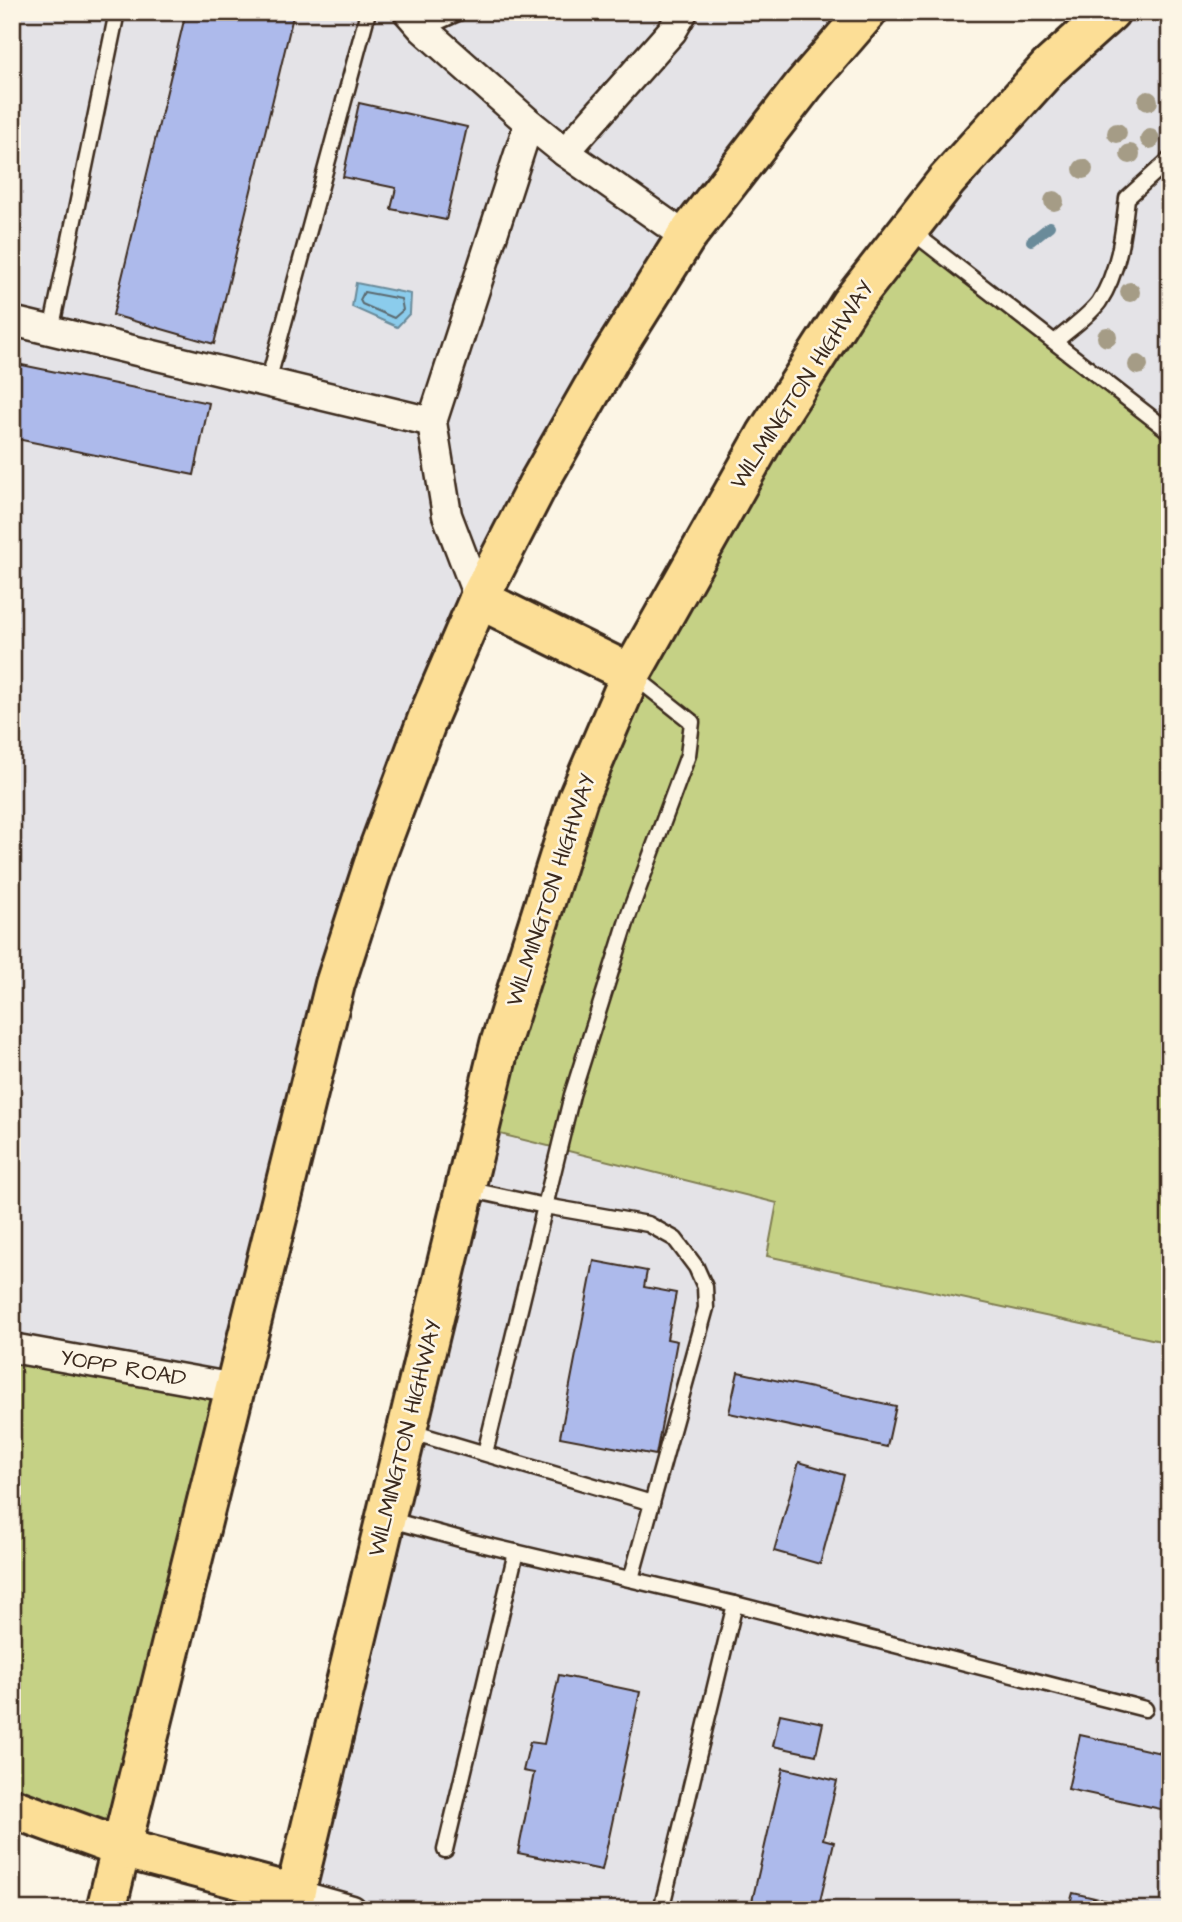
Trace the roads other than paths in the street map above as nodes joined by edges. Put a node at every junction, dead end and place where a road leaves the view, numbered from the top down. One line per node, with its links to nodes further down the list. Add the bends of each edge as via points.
1 (117, 12): 14 (lane)
2 (368, 12): 16 (lane)
3 (460, 12): 7 (lane)
4 (683, 12): 9 (street, via 672,31)
5 (867, 12): 12 (main road)
6 (1110, 12): 11 (main road, WILMINGTON HIGHWAY, via 1049,66)
7 (415, 21): 8 (street)
8 (529, 123): 9 (street); 17 (street)
9 (565, 152): 12 (street)
10 (1170, 159): 15 (lane, via 1127,198 1114,269 1098,302)
11 (908, 229): 15 (lane); 20 (main road, WILMINGTON HIGHWAY, via 850,304 766,435)
12 (686, 237): 19 (main road, via 610,358)
13 (12, 321): 14 (street)
14 (51, 331): 16 (street)
15 (1055, 342): 18 (lane)
16 (268, 382): 17 (street)
17 (432, 422): 19 (street, via 447,515)
18 (1170, 432)
19 (479, 599): 20 (main road); 24 (main road, via 378,851 335,984)
20 (631, 674): 21 (main road, WILMINGTON HIGHWAY, via 578,798 500,1044); 22 (lane, via 692,722 688,755 628,914 572,1094)
21 (466, 1189): 22 (lane); 25 (main road, WILMINGTON HIGHWAY)
22 (545, 1206): 26 (lane); 27 (lane, via 648,1224 675,1239 705,1287 705,1308)
23 (12, 1348): 24 (street, YOPP ROAD)
24 (234, 1388): 35 (main road)
25 (407, 1431): 26 (lane); 28 (main road, WILMINGTON HIGHWAY)
26 (485, 1453): 27 (lane)
27 (652, 1503): 30 (lane)
28 (386, 1518): 29 (lane); 37 (main road, WILMINGTON HIGHWAY)
29 (516, 1552): 30 (lane); 36 (lane)
30 (631, 1579): 31 (lane)
31 (735, 1604): 32 (lane); 40 (lane)
32 (1144, 1709)
33 (12, 1808): 35 (main road)
34 (12, 1830): 35 (main road)
35 (121, 1848): 37 (main road); 38 (main road)
36 (445, 1850)
37 (293, 1902): 39 (street)
38 (106, 1910)
39 (352, 1910)
40 (662, 1910)

